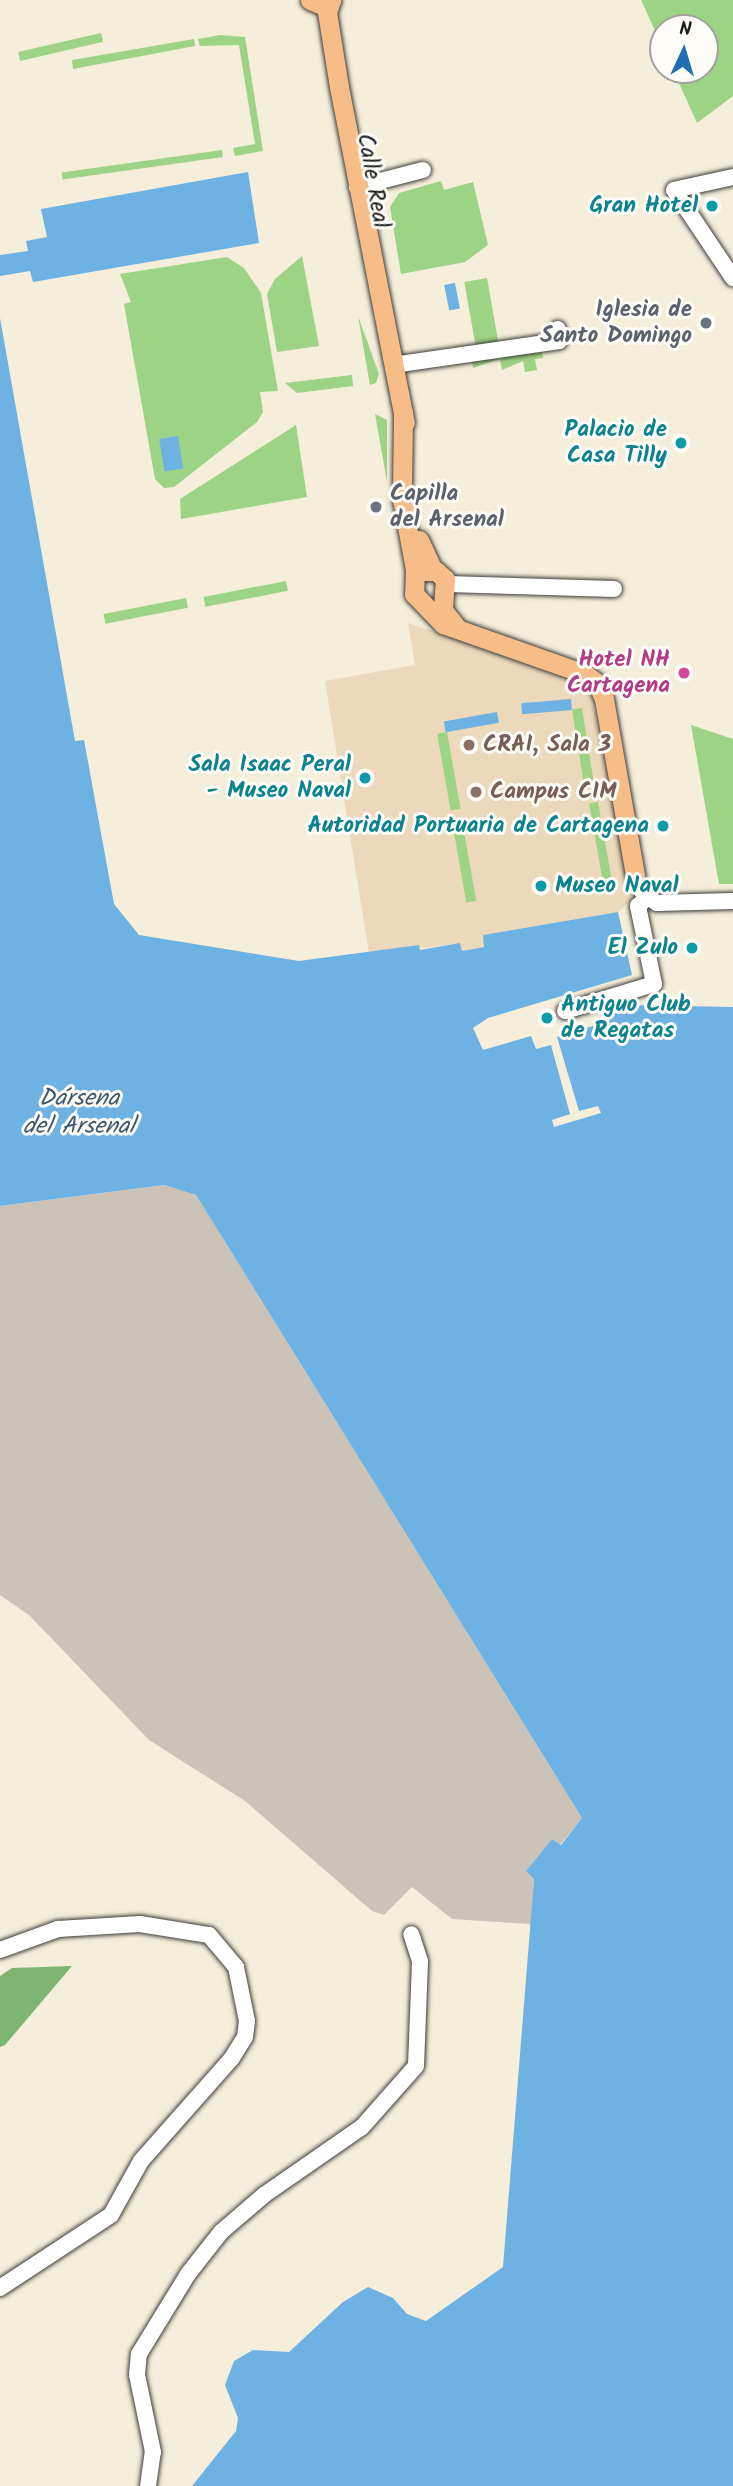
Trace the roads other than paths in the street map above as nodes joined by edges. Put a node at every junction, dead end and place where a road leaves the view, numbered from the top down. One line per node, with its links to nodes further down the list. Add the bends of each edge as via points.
1 (321, 1): 4 (main road, Calle Real); 7 (main road, Calle Real, via 367,292)
2 (423, 170): 4 (street)
3 (733, 177): 5 (street, via 677,186 674,192)
4 (357, 187): 7 (main road, Calle Real)
5 (733, 278)
6 (558, 330): 7 (street, via 559,341)
7 (393, 365): 8 (main road, Calle Real)
8 (403, 412): 9 (main road, Calle Real, via 420,546); 11 (main road, Calle Real, via 402,499)
9 (441, 583): 10 (street); 11 (main road, via 420,573); 11 (main road, via 432,604); 12 (main road, Calle Real, via 445,616)
10 (614, 589)
11 (416, 590): 12 (main road, Calle Real, via 436,619)
12 (467, 634): 13 (main road, Calle Real, via 585,674 597,683 604,699)
13 (635, 875): 14 (street)
14 (647, 898): 15 (street, via 664,903); 16 (street, via 638,906 654,984)
15 (733, 901)
16 (565, 1011)
17 (411, 1934): 20 (street, via 420,1961 416,2066 362,2127 264,2195 221,2232 188,2274 139,2354 137,2375 153,2452)
18 (0, 1950): 19 (street, via 58,1928 140,1924 209,1936 236,1967 247,2021 245,2038 232,2058 141,2161 111,2215)
19 (0, 2288)
20 (148, 2486)

